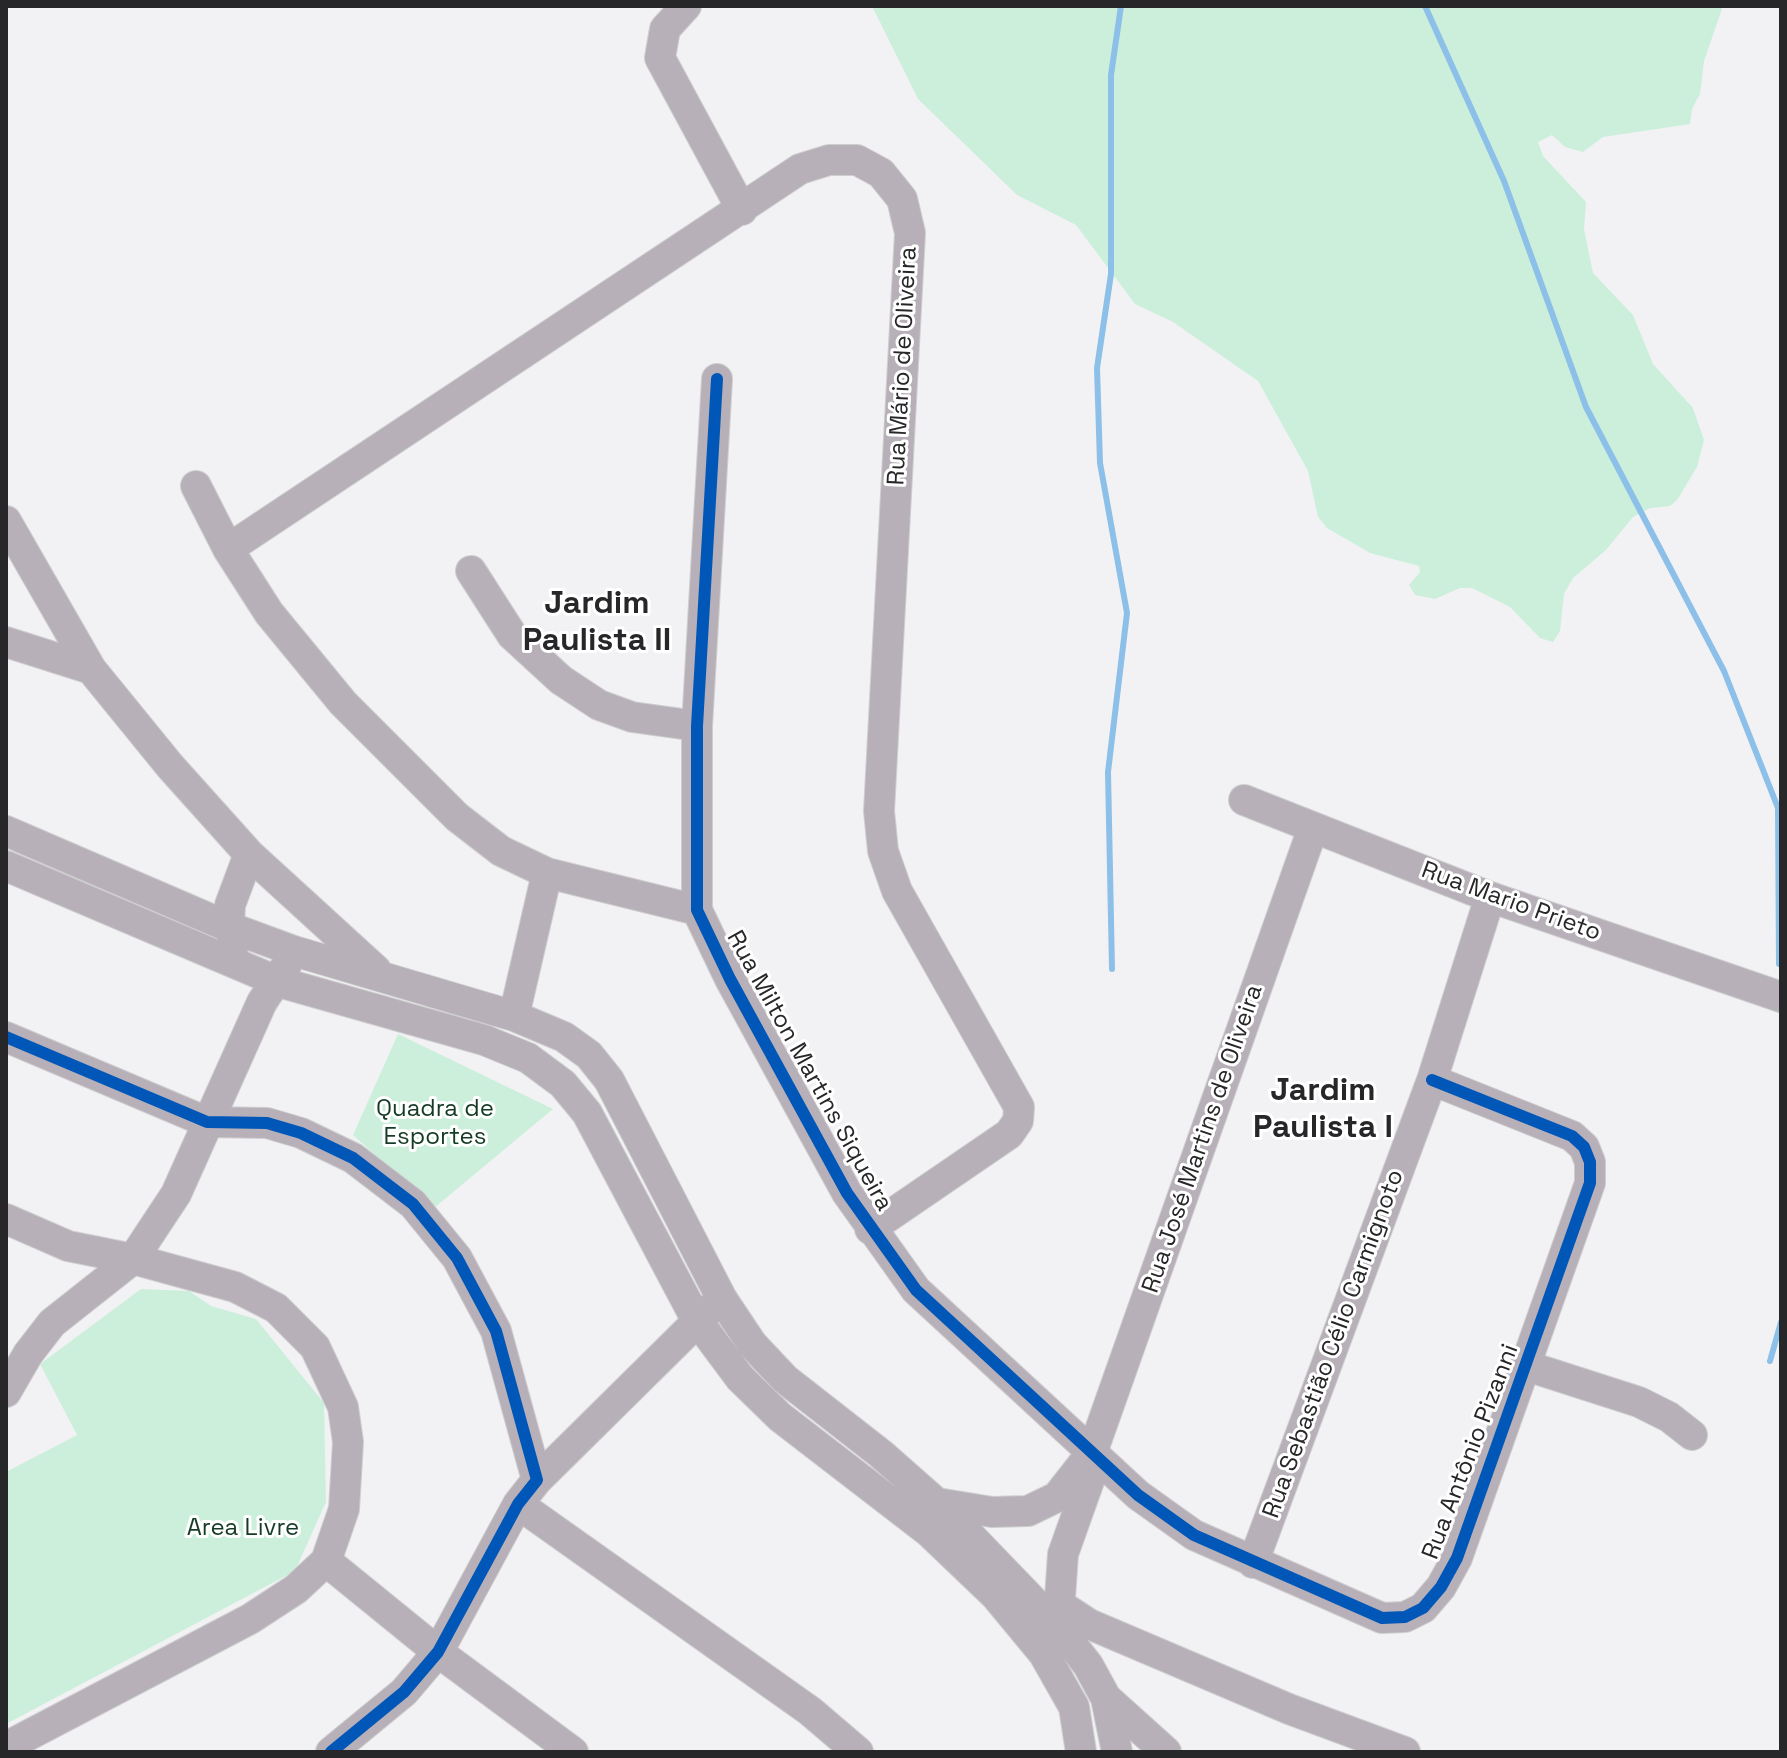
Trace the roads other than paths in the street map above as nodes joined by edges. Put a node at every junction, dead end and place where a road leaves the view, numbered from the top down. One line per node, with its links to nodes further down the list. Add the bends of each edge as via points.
1 (686, 6): 2 (street, via 665,29 660,58)
2 (742, 210): 6 (street, Rua Mário de Oliveira); 30 (street, Rua Mário de Oliveira, via 800,169 829,160 857,160 881,173 902,199 910,233 879,811 883,851 897,891 1019,1107 1009,1134)
3 (717, 379): 10 (street)
4 (196, 486): 6 (street)
5 (6, 521): 9 (street)
6 (228, 549): 16 (street, via 269,613 343,703 457,817 501,851)
7 (471, 571): 10 (street, via 512,635 561,680 599,705 632,717)
8 (6, 642): 9 (street)
9 (91, 669): 14 (street)
10 (697, 726): 18 (street)
11 (1244, 800): 12 (street, Rua Mario Prieto)
12 (1313, 828): 17 (street, Rua Mario Prieto); 37 (street, Rua José Martins de Oliveira)
13 (6, 831): 19 (street)
14 (249, 854): 19 (street, via 230,905); 22 (street)
15 (6, 866): 21 (street)
16 (547, 873): 18 (street); 25 (street)
17 (1490, 897): 24 (street, Rua Mario Prieto); 27 (street, Rua Sebastião Célio Carmignoto)
18 (697, 910): 30 (street, Rua Milton Martins Siqueira)
19 (229, 927): 20 (street); 21 (street)
20 (294, 951): 22 (street); 23 (street)
21 (246, 969): 23 (street)
22 (387, 979): 25 (street)
23 (270, 992): 28 (street); 33 (street, via 484,1040 528,1058 563,1084 587,1113)
24 (1781, 997)
25 (514, 1016): 32 (street, via 564,1037 589,1055 609,1080)
26 (6, 1037): 28 (street)
27 (1432, 1080): 34 (street, Rua Antônio Pizanni, via 1572,1136 1590,1162 1590,1183); 42 (street, Rua Sebastião Célio Carmignoto)
28 (207, 1122): 31 (street, via 176,1194); 38 (street, via 267,1123 301,1133 353,1158 413,1204 457,1258 496,1331)
29 (6, 1219): 31 (street, via 68,1246)
30 (870, 1229): 37 (street, Rua Milton Martins Siqueira, via 916,1290)
31 (133, 1259): 35 (street, via 52,1323); 41 (street, via 235,1287 276,1308 315,1347 343,1407 348,1442 344,1509)
32 (722, 1299): 33 (street); 39 (street, via 752,1344 785,1379)
33 (696, 1319): 38 (street); 50 (street, via 740,1378 780,1417 928,1531 996,1596 1044,1654 1074,1707)
34 (1527, 1366): 36 (street, via 1639,1402); 42 (street, Rua Antônio Pizanni, via 1457,1558 1423,1608 1405,1617 1382,1618)
35 (6, 1392)
36 (1692, 1435)
37 (1093, 1450): 39 (street, Rua José Martins de Oliveira, via 1057,1497 1028,1511 992,1512); 42 (street, Rua Antônio Pizanni, via 1138,1495 1194,1535); 43 (street, Rua José Martins de Oliveira, via 1089,1481 1063,1554)
38 (537, 1480): 40 (street)
39 (937, 1503): 43 (street)
40 (518, 1504): 44 (street); 49 (street, via 810,1711)
41 (326, 1561): 44 (street); 46 (street, via 296,1589 250,1619)
42 (1253, 1563)
43 (1059, 1616): 45 (street); 53 (street)
44 (438, 1652): 47 (street, via 404,1692); 48 (street)
45 (1106, 1698): 51 (street); 52 (street)
46 (6, 1747)
47 (331, 1752)
48 (573, 1752)
49 (858, 1752)
50 (1081, 1752)
51 (1117, 1752)
52 (1166, 1752)
53 (1405, 1752)

